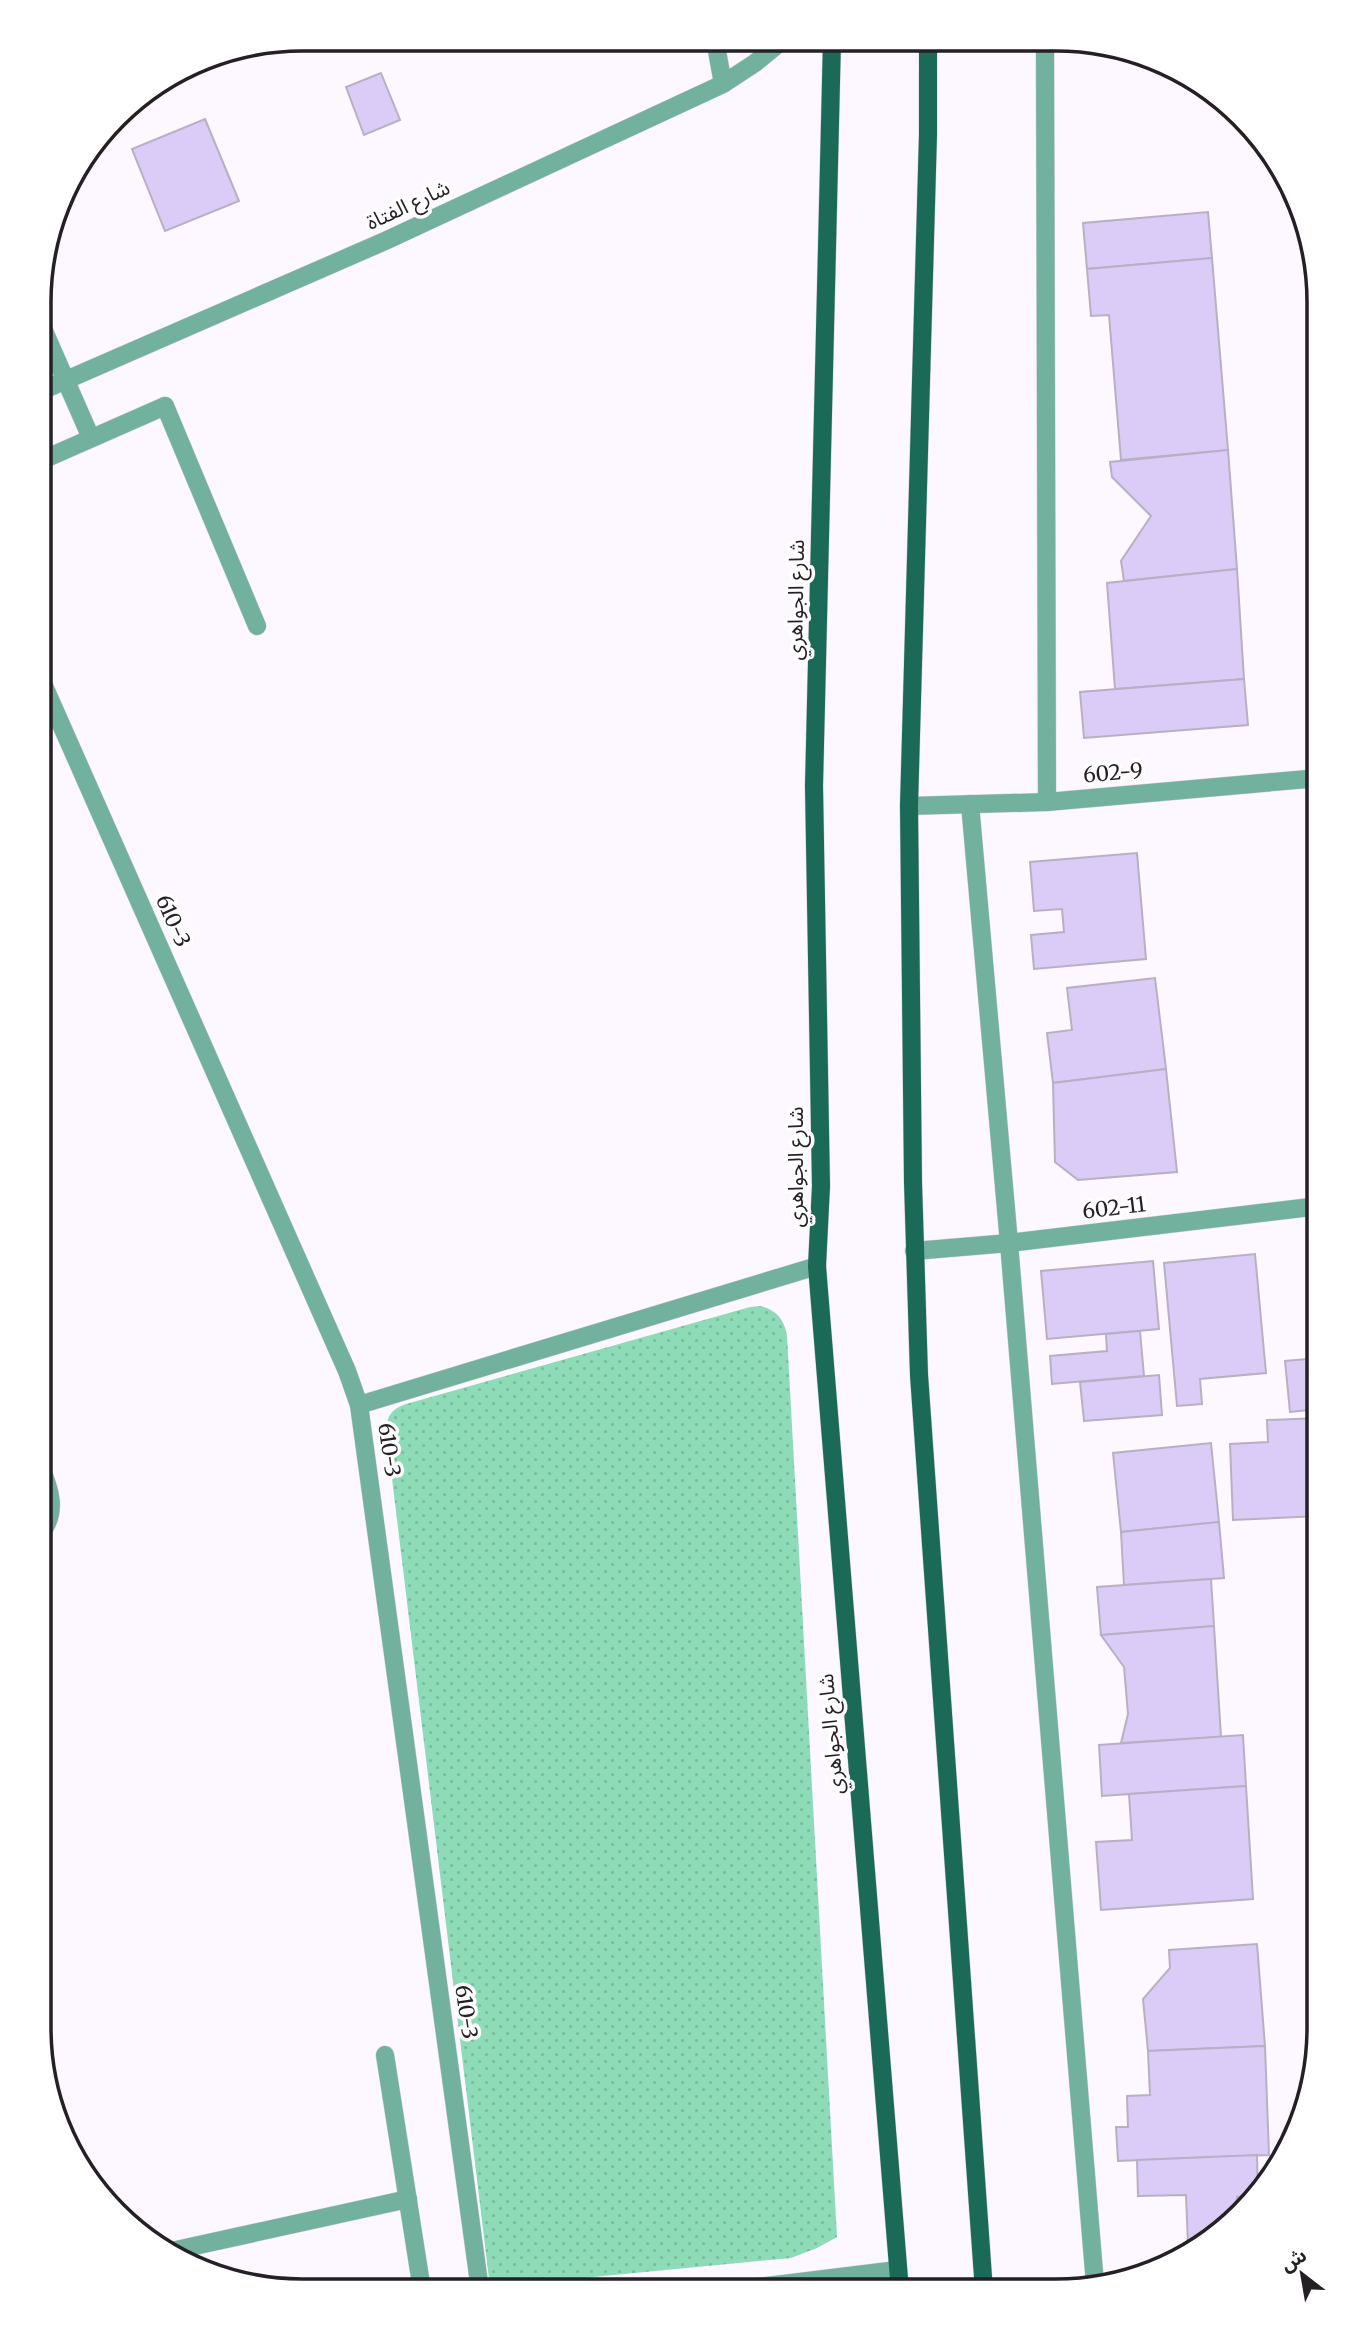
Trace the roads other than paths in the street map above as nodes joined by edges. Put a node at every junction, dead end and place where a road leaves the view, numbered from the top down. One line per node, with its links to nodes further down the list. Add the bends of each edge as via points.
1 (717, 51): 6 (street)
2 (770, 51): 6 (street, شارع الفتاة)
3 (832, 51): 21 (main road, شارع الجواهري, via 814,786 821,1186)
4 (928, 51): 17 (main road)
5 (1045, 51): 15 (street)
6 (723, 84): 8 (street, شارع الفتاة, via 385,241)
7 (51, 347): 8 (street)
8 (65, 380): 9 (street, شارع الفتاة); 10 (street)
9 (51, 386)
10 (91, 438): 11 (street); 12 (street, via 165,407)
11 (51, 456)
12 (257, 626)
13 (51, 702): 22 (street, 610-3)
14 (1307, 779): 15 (street, 602-9)
15 (1047, 802): 16 (street, 602-9)
16 (970, 804): 17 (street, 602-9); 19 (street)
17 (909, 806): 20 (main road)
18 (1307, 1207): 19 (street, 602-11)
19 (1009, 1243): 20 (street, 602-11); 27 (street)
20 (914, 1251): 32 (main road)
21 (817, 1266): 22 (street); 26 (main road, شارع الجواهري)
22 (359, 1405): 29 (street, 610-3)
23 (385, 2055): 24 (street)
24 (408, 2199): 25 (street); 28 (street)
25 (182, 2249)
26 (897, 2270): 30 (street); 31 (main road, شارع الجواهري)
27 (1094, 2276)
28 (420, 2279)
29 (478, 2279)
30 (824, 2279)
31 (898, 2279)
32 (983, 2279)

